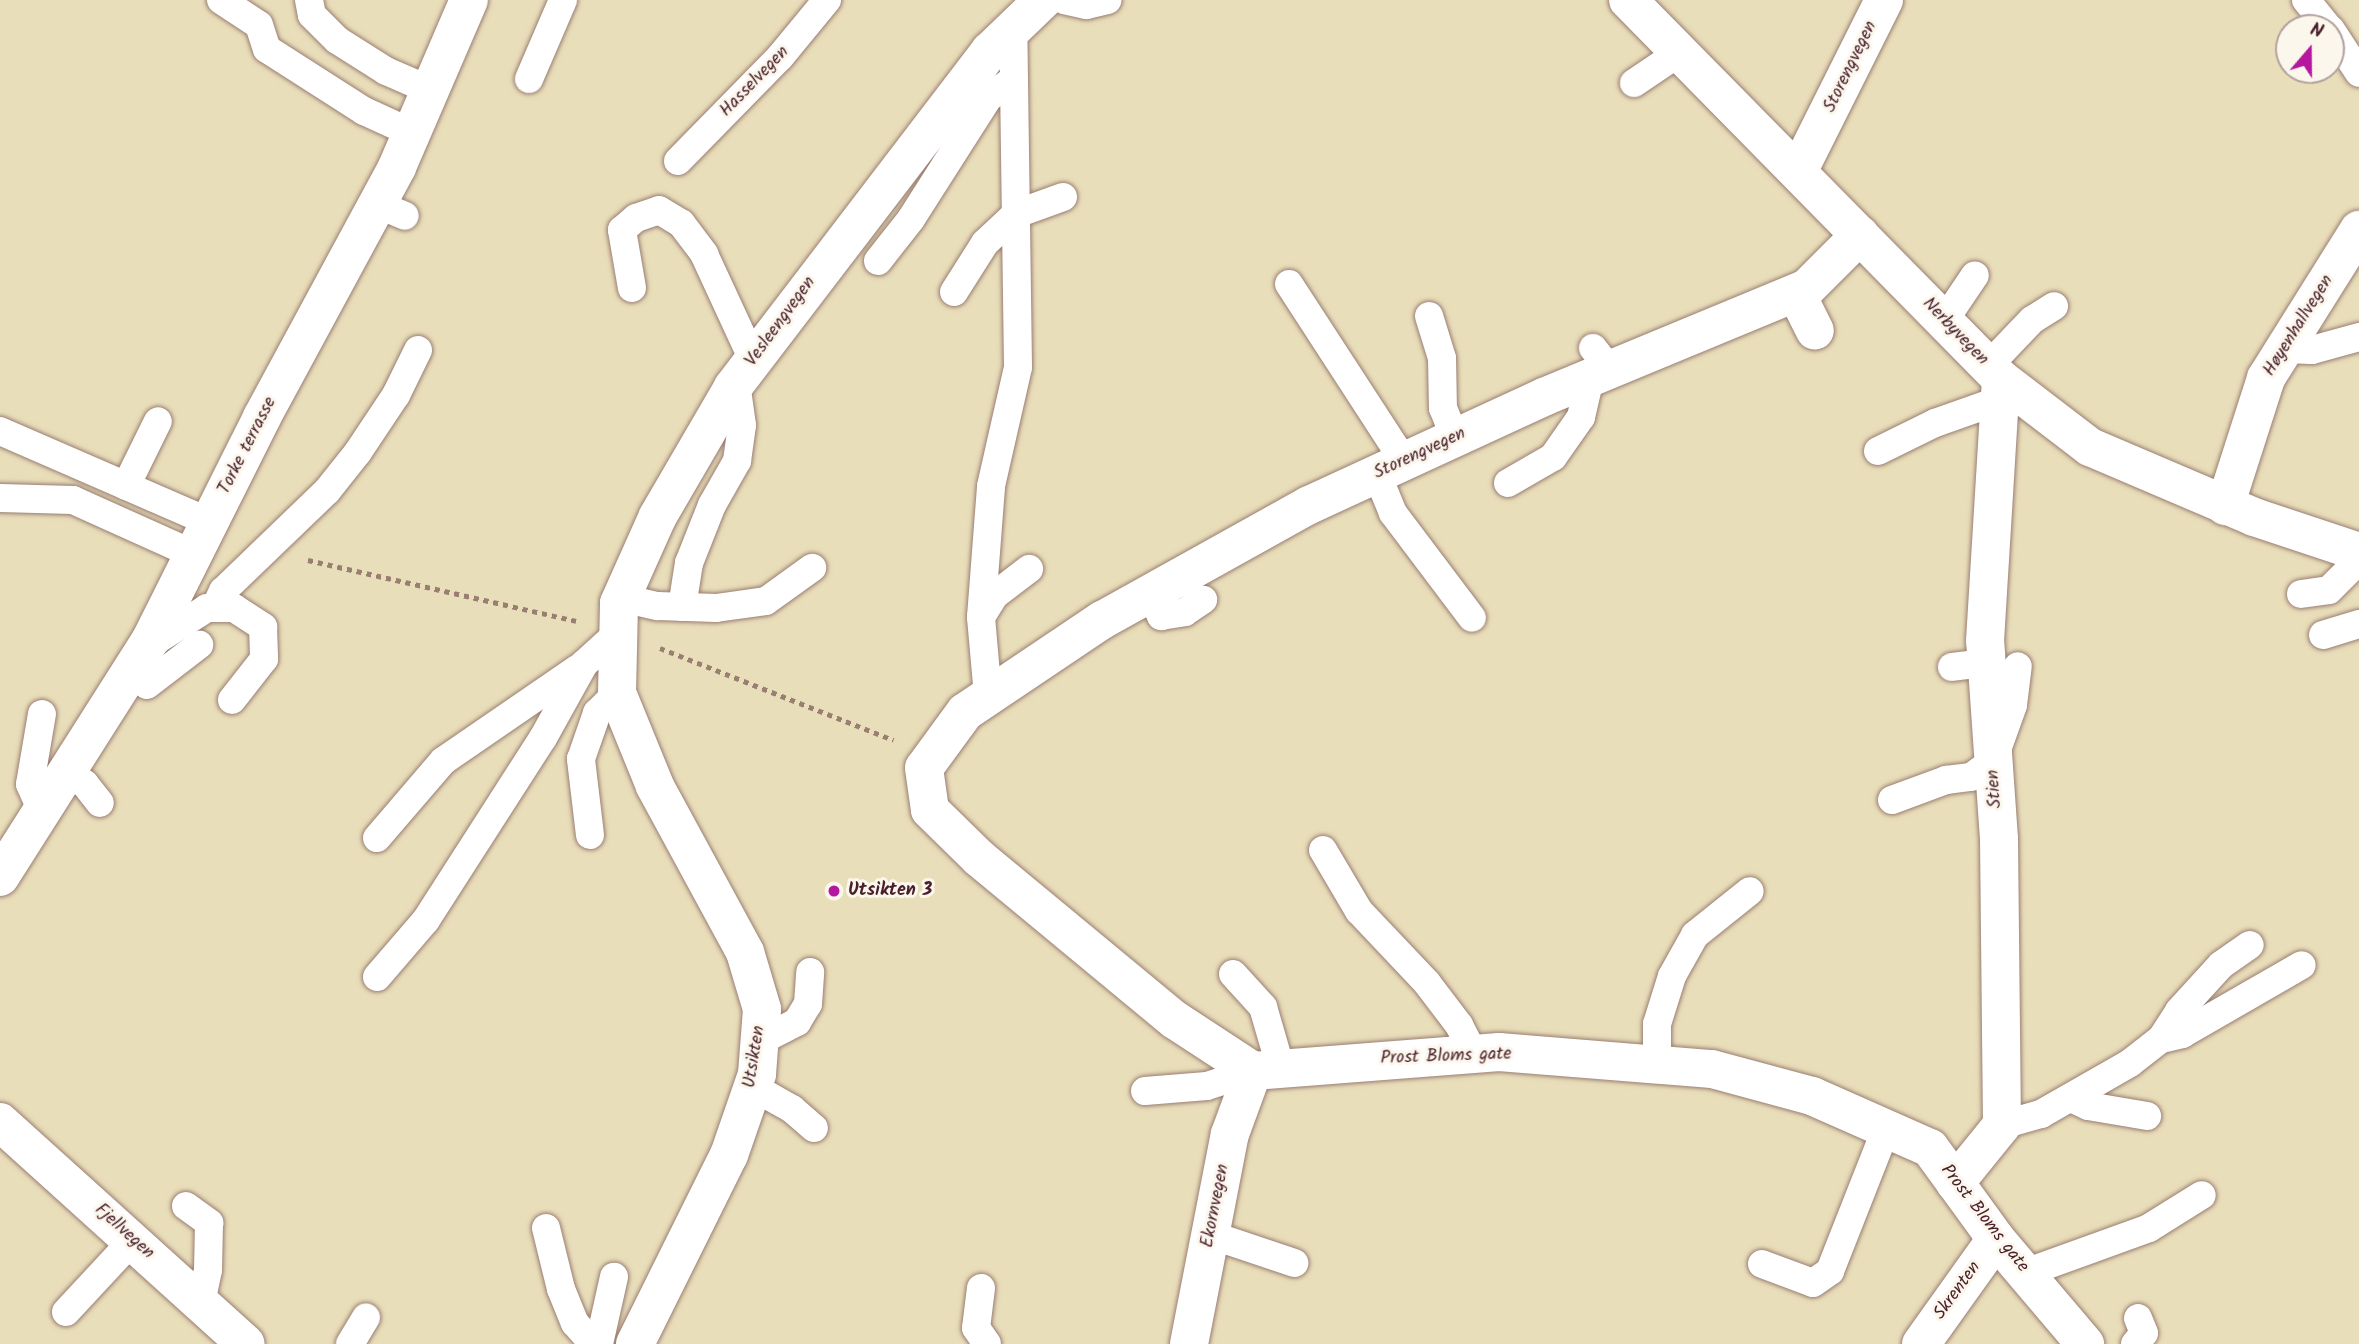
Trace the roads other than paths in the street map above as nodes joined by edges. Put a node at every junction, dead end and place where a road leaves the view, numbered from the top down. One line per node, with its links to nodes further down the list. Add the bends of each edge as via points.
1 (221, 0): 19 (lane, via 259,24 267,49 364,111)
2 (309, 0): 18 (lane, via 312,15 337,40 386,71)
3 (469, 0): 18 (street, Torke terrasse)
4 (827, 0): 20 (lane, Hasselvegen, via 780,57)
5 (1107, 0): 10 (lane)
6 (1628, 0): 13 (street, Nerbyvegen)
7 (1884, 0): 21 (street, Storengvegen)
8 (2306, 0): 11 (lane)
9 (564, 2): 15 (lane)
10 (1036, 8): 16 (lane); 40 (street, Vesleengvegen, via 990,51)
11 (2318, 14)
12 (2345, 52): 14 (lane)
13 (1677, 54): 17 (lane); 21 (street, Nerbyvegen)
14 (2359, 73)
15 (529, 79)
16 (1014, 79): 23 (lane); 26 (lane, via 988,98 911,219)
17 (1634, 83)
18 (430, 90): 19 (street, Torke terrasse)
19 (412, 133): 51 (street, Torke terrasse, via 391,210)
20 (678, 161)
21 (1798, 173): 25 (street, Nerbyvegen)
22 (1063, 197): 23 (lane)
23 (1016, 214): 30 (lane, via 985,243); 62 (lane, via 1018,366 991,485)
24 (2359, 230): 37 (street, Høyenhallvegen)
25 (1860, 235): 31 (street, Storengvegen, via 1807,288); 34 (street, Nerbyvegen)
26 (878, 261)
27 (1975, 275): 34 (lane)
28 (1289, 284): 46 (lane)
29 (632, 288): 40 (lane, via 622,230 636,218 659,210 681,223 704,254)
30 (954, 292)
31 (1796, 293): 35 (street); 39 (street, Storengvegen)
32 (2054, 306): 41 (lane, via 2032,320)
33 (1429, 316): 44 (lane, via 1442,358 1443,408)
34 (1944, 321): 41 (street, Nerbyvegen)
35 (1815, 331)
36 (2359, 337): 37 (lane, via 2312,350)
37 (2284, 349): 50 (street, Høyenhallvegen, via 2266,378)
38 (418, 350): 60 (lane, via 396,395 358,452 327,491 223,591)
39 (1598, 365): 44 (street, Storengvegen); 47 (lane, via 1581,417 1552,457)
40 (745, 371): 59 (lane, via 737,461 712,505 689,563); 61 (street, Vesleengvegen, via 658,516)
41 (1996, 381): 45 (lane, via 1935,422); 50 (street, Nerbyvegen, via 2090,447); 73 (street, Stien, via 1986,665)
42 (158, 421): 48 (lane)
43 (0, 431): 48 (lane)
44 (1455, 438): 46 (street, Storengvegen)
45 (1878, 451)
46 (1390, 468): 56 (street, Storengvegen, via 1308,505); 63 (lane, via 1392,513)
47 (1508, 483)
48 (125, 486): 51 (lane)
49 (0, 498): 51 (lane, via 73,500)
50 (2225, 506): 52 (street, Nerbyvegen)
51 (201, 538): 67 (street, Torke terrasse)
52 (2359, 552)
53 (2359, 559): 57 (lane, via 2329,590)
54 (813, 568): 59 (lane, via 766,601)
55 (1029, 569): 62 (lane, via 995,595)
56 (1150, 594): 58 (lane, via 1161,616 1185,612); 70 (street, Storengvegen)
57 (2301, 594)
58 (1203, 600)
59 (682, 607): 61 (lane)
60 (215, 608): 67 (lane, via 206,608); 71 (lane, via 234,608 263,627 264,659)
61 (620, 615): 68 (lane); 69 (street, Vesleengvegen)
62 (981, 617): 70 (lane)
63 (1472, 618)
64 (2359, 624): 65 (lane)
65 (2323, 635)
66 (199, 645): 67 (lane, via 147,685)
67 (138, 659): 74 (street, Torke terrasse)
68 (584, 664): 79 (lane, via 443,761); 87 (lane, via 543,738 426,920)
69 (617, 693): 78 (lane, via 597,713 581,759); 89 (street, Utsikten, via 655,786 745,952 762,1009)
70 (988, 696): 92 (street, via 965,712 925,768 930,810 979,858 1175,1020)
71 (232, 701)
72 (42, 714): 77 (lane, via 30,783)
73 (1993, 761): 75 (lane, via 1971,777 1946,780); 98 (street, Stien, via 1999,839)
74 (65, 772): 76 (lane, via 85,784); 77 (street, Torke terrasse)
75 (1892, 800)
76 (100, 803)
77 (41, 809): 81 (street, Torke terrasse)
78 (590, 835)
79 (377, 838)
80 (1323, 850): 90 (lane, via 1359,911 1427,983 1459,1024)
81 (6, 856)
82 (1749, 891): 91 (lane, via 1695,935 1672,976 1657,1024)
83 (2250, 944): 88 (lane, via 2221,965 2179,1010)
84 (2302, 965): 88 (lane, via 2182,1034)
85 (810, 972): 89 (lane, via 808,1004 797,1022)
86 (1233, 974): 92 (lane, via 1262,1007)
87 (377, 977)
88 (2161, 1039): 95 (lane)
89 (760, 1041): 93 (street, Utsikten)
90 (1474, 1054): 91 (street, Prost Bloms gate); 92 (street, Prost Bloms gate)
91 (1657, 1064): 100 (street, Prost Bloms gate, via 1712,1069 1811,1096)
92 (1267, 1070): 94 (lane, via 1207,1086); 105 (street, Ekornvegen, via 1230,1134)
93 (752, 1087): 99 (lane, via 792,1109); 120 (street, Utsikten, via 729,1155)
94 (1145, 1091)
95 (2071, 1098): 96 (lane); 98 (lane, via 2041,1114)
96 (2147, 1116)
97 (0, 1122): 107 (street, Fjellvegen)
98 (2002, 1125): 101 (street)
99 (814, 1128)
100 (1886, 1129): 101 (street, Prost Bloms gate, via 1930,1148); 109 (lane, via 1830,1271 1813,1283)
101 (1955, 1183): 106 (street, Prost Bloms gate)
102 (2202, 1195): 110 (lane, via 2149,1228)
103 (186, 1206): 113 (lane, via 209,1223 208,1270)
104 (546, 1228): 118 (lane, via 570,1312)
105 (1211, 1235): 108 (lane); 122 (street, Ekornvegen)
106 (1996, 1239): 110 (street, Prost Bloms gate); 123 (street, Skrenten)
107 (133, 1240): 113 (street, Fjellvegen); 114 (lane)
108 (1294, 1263)
109 (1762, 1264)
110 (2025, 1273): 124 (street, Prost Bloms gate)
111 (614, 1277): 119 (lane)
112 (981, 1288): 121 (lane, via 976,1328)
113 (201, 1302): 116 (street, Fjellvegen)
114 (66, 1312)
115 (366, 1317): 117 (lane)
116 (246, 1344)
117 (350, 1344)
118 (593, 1344)
119 (599, 1344)
120 (635, 1344)
121 (988, 1344)
122 (1189, 1344)
123 (1921, 1344)
124 (2085, 1344)

